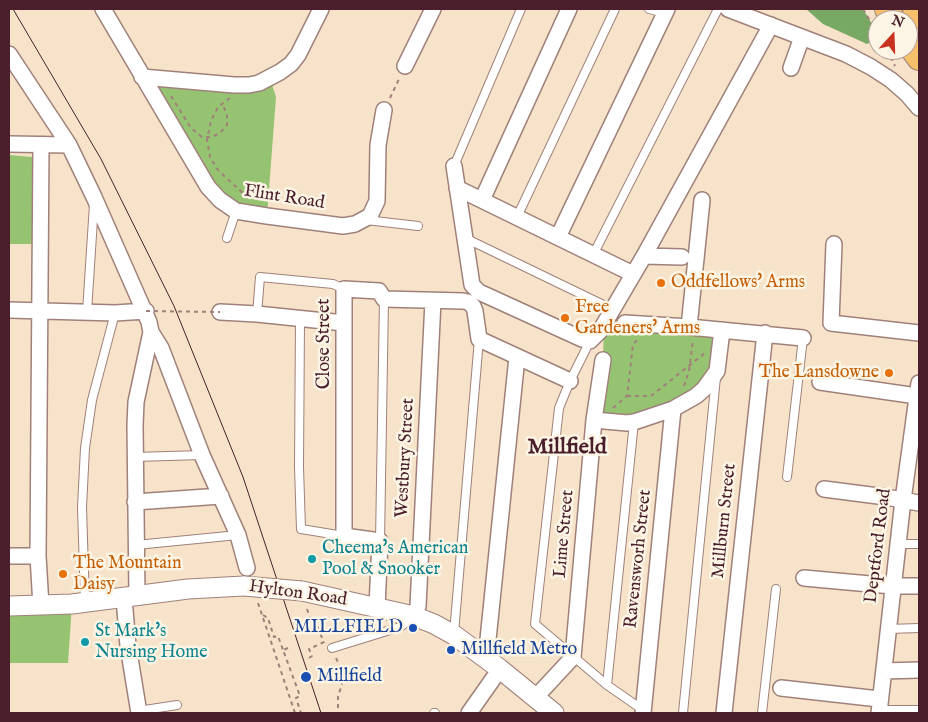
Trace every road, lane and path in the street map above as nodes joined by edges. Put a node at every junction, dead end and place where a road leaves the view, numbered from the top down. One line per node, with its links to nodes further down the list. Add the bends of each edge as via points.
1 (103, 9): 18 (street, Flint Road)
2 (321, 9): 20 (street, via 291,64 270,78)
3 (433, 9): 16 (street)
4 (521, 9): 28 (lane)
5 (570, 9): 31 (street)
6 (615, 9): 35 (lane)
7 (649, 9): 11 (lane)
8 (718, 9): 42 (lane)
9 (728, 9): 13 (street)
10 (914, 9): 12 (highway)
11 (666, 11): 38 (street)
12 (919, 16)
13 (771, 25): 14 (street); 43 (street)
14 (802, 37): 17 (street); 22 (street, via 870,67 891,80)
15 (9, 54): 27 (street)
16 (405, 66): 23 (path)
17 (791, 68)
18 (142, 77): 19 (street); 33 (street, Flint Road, via 208,187)
19 (158, 78): 20 (street); 24 (path, via 191,128 202,137)
20 (249, 85): 21 (path)
21 (222, 103): 24 (path, via 211,121); 24 (path, via 227,125 219,134)
22 (919, 108)
23 (384, 110): 36 (street, via 378,145 377,201 370,216)
24 (208, 137): 34 (path, via 210,157 218,170)
25 (9, 144): 26 (street)
26 (41, 145): 27 (street); 51 (street)
27 (69, 145): 30 (street)
28 (454, 166): 29 (street)
29 (457, 188): 31 (street); 40 (street)
30 (94, 198): 52 (street); 53 (lane)
31 (482, 200): 35 (street)
32 (702, 200): 60 (street)
33 (236, 211): 34 (street, Flint Road); 39 (lane)
34 (267, 216): 36 (street, Flint Road, via 343,226)
35 (517, 217): 38 (street)
36 (364, 220): 37 (lane)
37 (418, 226)
38 (558, 237): 42 (street)
39 (227, 238)
40 (465, 238): 49 (lane); 49 (street, via 472,285 479,292 590,341 600,331)
41 (834, 244): 63 (street, via 831,323)
42 (593, 255): 45 (street)
43 (644, 256): 44 (street); 45 (street)
44 (682, 257)
45 (633, 274): 49 (street)
46 (344, 289): 47 (street, Close Street, via 379,291); 56 (lane, via 334,284 260,277); 58 (street, Close Street)
47 (384, 299): 48 (street, Close Street); 91 (lane)
48 (433, 301): 66 (street, Close Street, via 462,301 472,306); 109 (street, Westbury Street, via 418,606)
49 (612, 309)
50 (9, 310): 51 (street)
51 (40, 311): 53 (street); 96 (street)
52 (146, 311): 54 (path, bridge); 55 (street); 61 (street)
53 (87, 312): 55 (street)
54 (220, 312): 56 (street)
55 (115, 313): 104 (lane, via 87,425 82,507)
56 (257, 314): 57 (street)
57 (300, 319): 58 (street); 90 (lane, via 301,529)
58 (344, 322): 90 (street, Close Street)
59 (633, 324): 60 (street); 75 (path, via 639,337 633,345)
60 (692, 327): 64 (street); 70 (path)
61 (151, 332): 80 (street, via 161,348); 81 (street, via 136,402)
62 (764, 333): 64 (street); 65 (street); 135 (street, Millburn Street)
63 (919, 333)
64 (721, 335): 70 (path); 71 (street)
65 (803, 338): 83 (lane)
66 (479, 339): 68 (street); 112 (lane)
67 (586, 349): 72 (lane)
68 (517, 357): 72 (street); 118 (street)
69 (603, 360): 78 (street, Lime Street)
70 (690, 366): 75 (path, via 651,396); 76 (path)
71 (716, 371): 76 (street, via 704,389); 134 (lane)
72 (570, 381): 117 (lane, via 559,408 535,624)
73 (820, 382): 74 (street)
74 (918, 390): 77 (street, Deptford Road)
75 (627, 396): 78 (path)
76 (676, 407): 79 (street); 128 (street, Ravensworh Street)
77 (917, 419): 82 (street, Deptford Road)
78 (596, 420): 79 (street); 117 (street, Lime Street)
79 (634, 422): 121 (lane)
80 (202, 455): 81 (lane); 85 (street)
81 (135, 457): 87 (street)
82 (914, 460): 86 (street, Deptford Road)
83 (787, 477)
84 (824, 489): 86 (street)
85 (221, 496): 87 (street); 89 (street)
86 (903, 500): 88 (street); 92 (street, Deptford Road)
87 (136, 502): 94 (street)
88 (919, 503)
89 (238, 535): 94 (lane); 98 (street)
90 (344, 536): 91 (street)
91 (380, 541): 107 (street)
92 (898, 544): 93 (lane); 99 (street, Deptford Road)
93 (919, 544)
94 (136, 545): 102 (street)
95 (9, 556): 96 (street)
96 (38, 556): 106 (street)
97 (804, 578): 99 (street)
98 (249, 584): 102 (street, Hylton Road); 103 (street, Hylton Road, bridge); 108 (path)
99 (892, 586): 100 (street); 110 (street, Deptford Road)
100 (919, 586)
101 (776, 589): 136 (lane)
102 (130, 597): 104 (street, Hylton Road); 127 (street, via 128,646)
103 (304, 599): 107 (street, Hylton Road); 113 (path)
104 (85, 602): 106 (street, Hylton Road)
105 (9, 606): 106 (street, Hylton Road)
106 (41, 606)
107 (377, 607): 109 (street, Hylton Road)
108 (262, 615): 116 (path, via 268,618 274,637 278,636); 129 (path)
109 (414, 616): 112 (street, Hylton Road); 115 (lane, via 400,627)
110 (888, 628): 111 (lane); 120 (street, Deptford Road)
111 (919, 628)
112 (454, 636): 118 (street, Hylton Road)
113 (323, 642)
114 (288, 648): 116 (path)
115 (332, 648): 131 (path, via 342,671)
116 (283, 650): 130 (path, via 300,696 296,698)
117 (573, 657): 121 (lane); 123 (street)
118 (493, 664): 123 (street, Hylton Road); 132 (street)
119 (919, 670): 120 (street)
120 (884, 671): 125 (street, Deptford Road)
121 (607, 685): 128 (lane)
122 (780, 688): 125 (street)
123 (535, 698): 133 (street, Hylton Road)
124 (177, 705): 127 (lane)
125 (879, 707): 126 (lane)
126 (919, 710)
127 (138, 712)
128 (643, 712)
129 (295, 713)
130 (301, 713)
131 (338, 713)
132 (469, 713)
133 (554, 713)
134 (683, 713)
135 (724, 713)
136 (762, 713)

